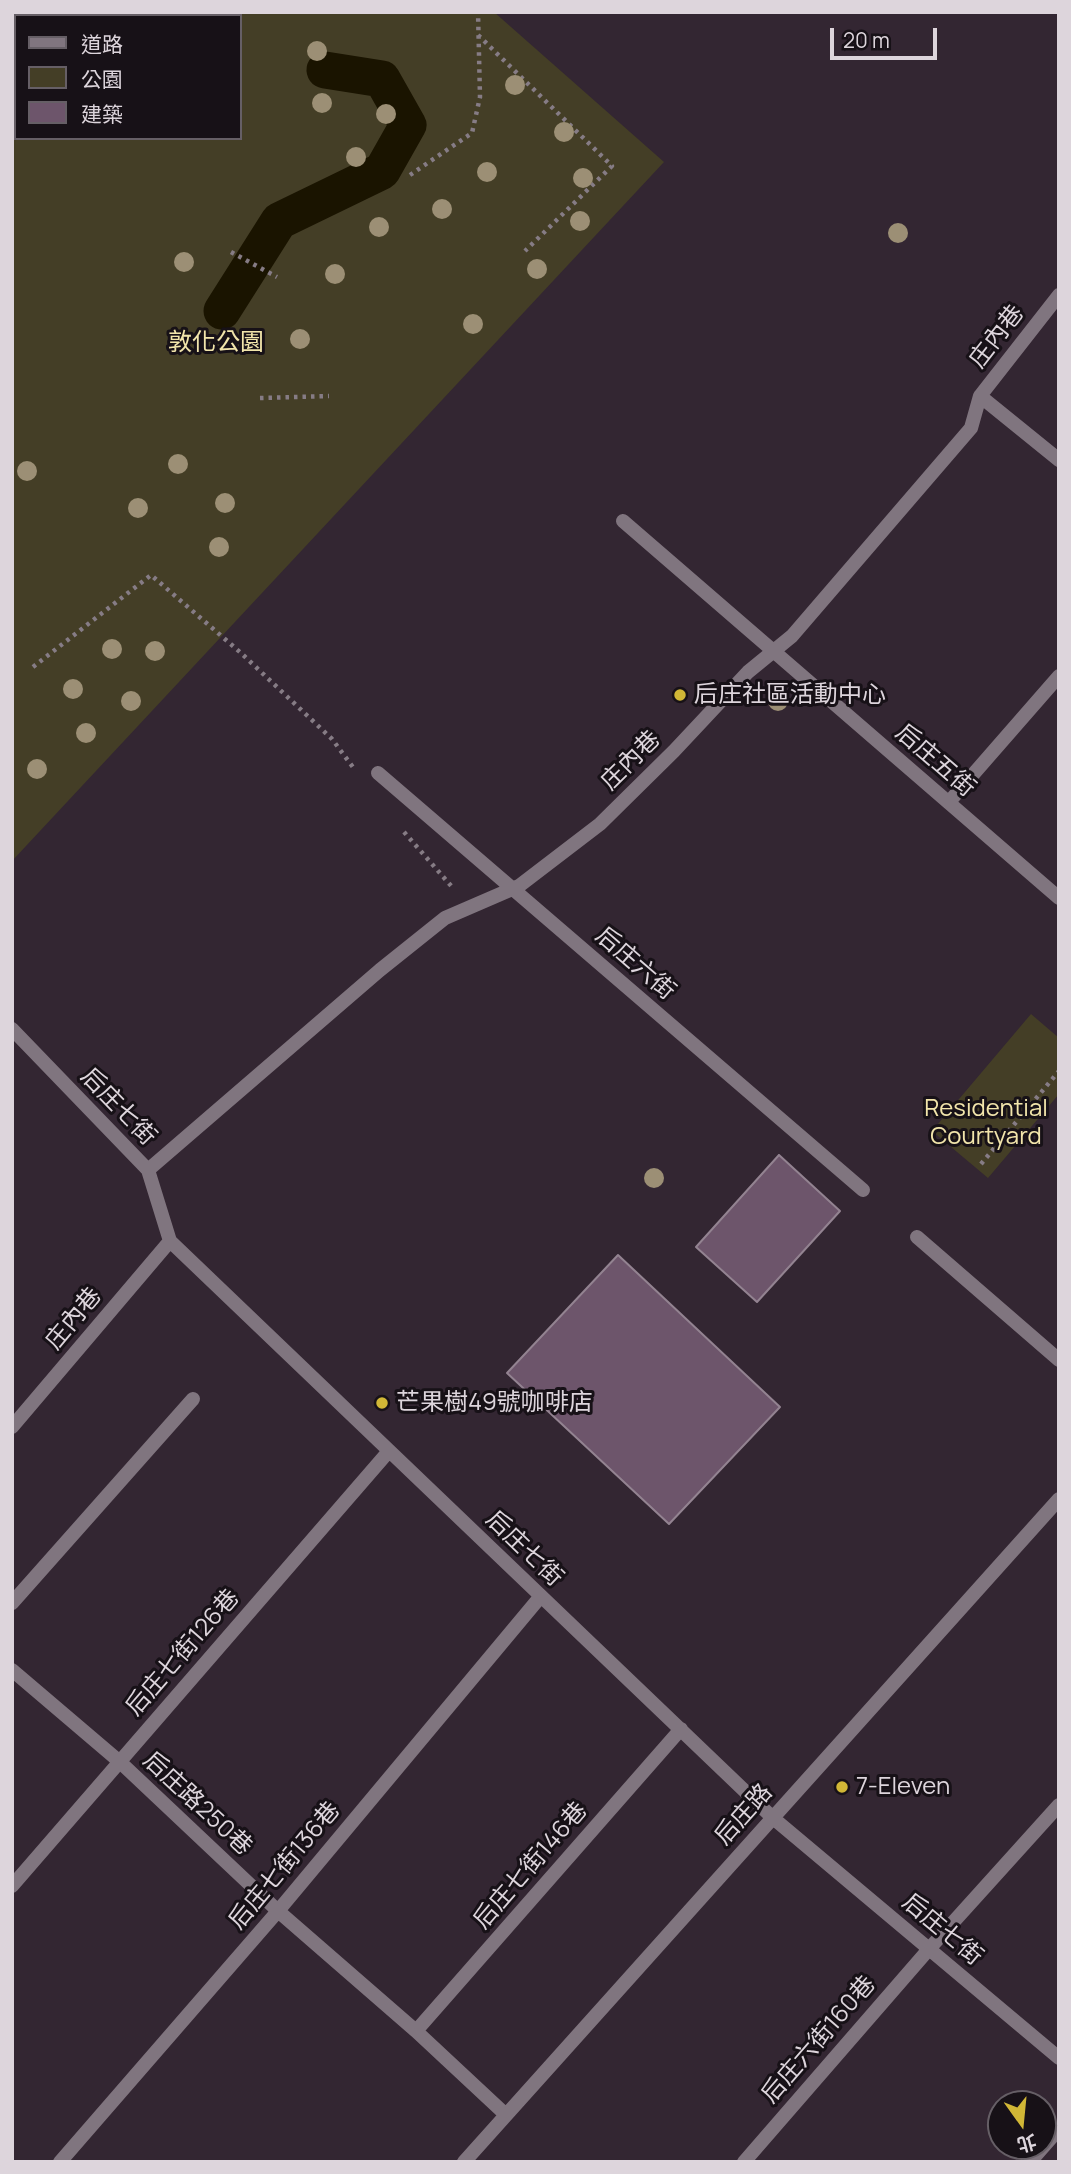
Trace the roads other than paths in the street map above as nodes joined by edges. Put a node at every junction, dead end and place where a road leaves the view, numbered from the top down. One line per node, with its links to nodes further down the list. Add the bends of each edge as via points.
1 (1059, 295): 2 (street, 庄內巷)
2 (981, 396): 3 (street); 5 (street, 庄內巷, via 971,428 792,636)
3 (1059, 460)
4 (623, 521): 5 (street, 后庄五街)
5 (774, 651): 8 (street, 后庄五街); 9 (street, 庄內巷, via 600,824)
6 (1059, 676): 8 (street)
7 (378, 773): 9 (street, 后庄六街)
8 (948, 802): 10 (street, 后庄五街)
9 (512, 889): 12 (street, 庄內巷, via 445,918); 13 (street, 后庄六街)
10 (1059, 898)
11 (12, 1029): 12 (street, 后庄七街)
12 (148, 1170): 15 (street, 后庄七街)
13 (863, 1190)
14 (917, 1237): 16 (street)
15 (170, 1241): 18 (street, 庄內巷); 19 (street, 后庄七街)
16 (1059, 1360)
17 (193, 1399): 22 (street)
18 (12, 1427)
19 (389, 1451): 21 (street, 后庄七街); 25 (street, 后庄七街126巷)
20 (1059, 1499): 27 (street, 后庄路)
21 (541, 1597): 24 (street, 后庄七街); 29 (street, 后庄七街136巷)
22 (12, 1603)
23 (12, 1670): 25 (street, 后庄路250巷)
24 (681, 1729): 27 (street, 后庄七街); 31 (street, 后庄七街146巷)
25 (120, 1762): 28 (street, 后庄七街126巷); 29 (street, 后庄路250巷)
26 (1059, 1805): 30 (street, 后庄六街160巷)
27 (773, 1818): 30 (street, 后庄七街); 33 (street, 后庄路)
28 (12, 1886)
29 (278, 1911): 31 (street, 后庄路250巷); 35 (street, 后庄七街136巷)
30 (929, 1948): 32 (street, 后庄七街); 37 (street, 后庄六街160巷)
31 (416, 2031): 33 (street, 后庄路250巷)
32 (1059, 2058)
33 (505, 2114): 36 (street, 后庄路)
34 (1059, 2129): 38 (street)
35 (60, 2162)
36 (464, 2162)
37 (744, 2162)
38 (1030, 2162)

